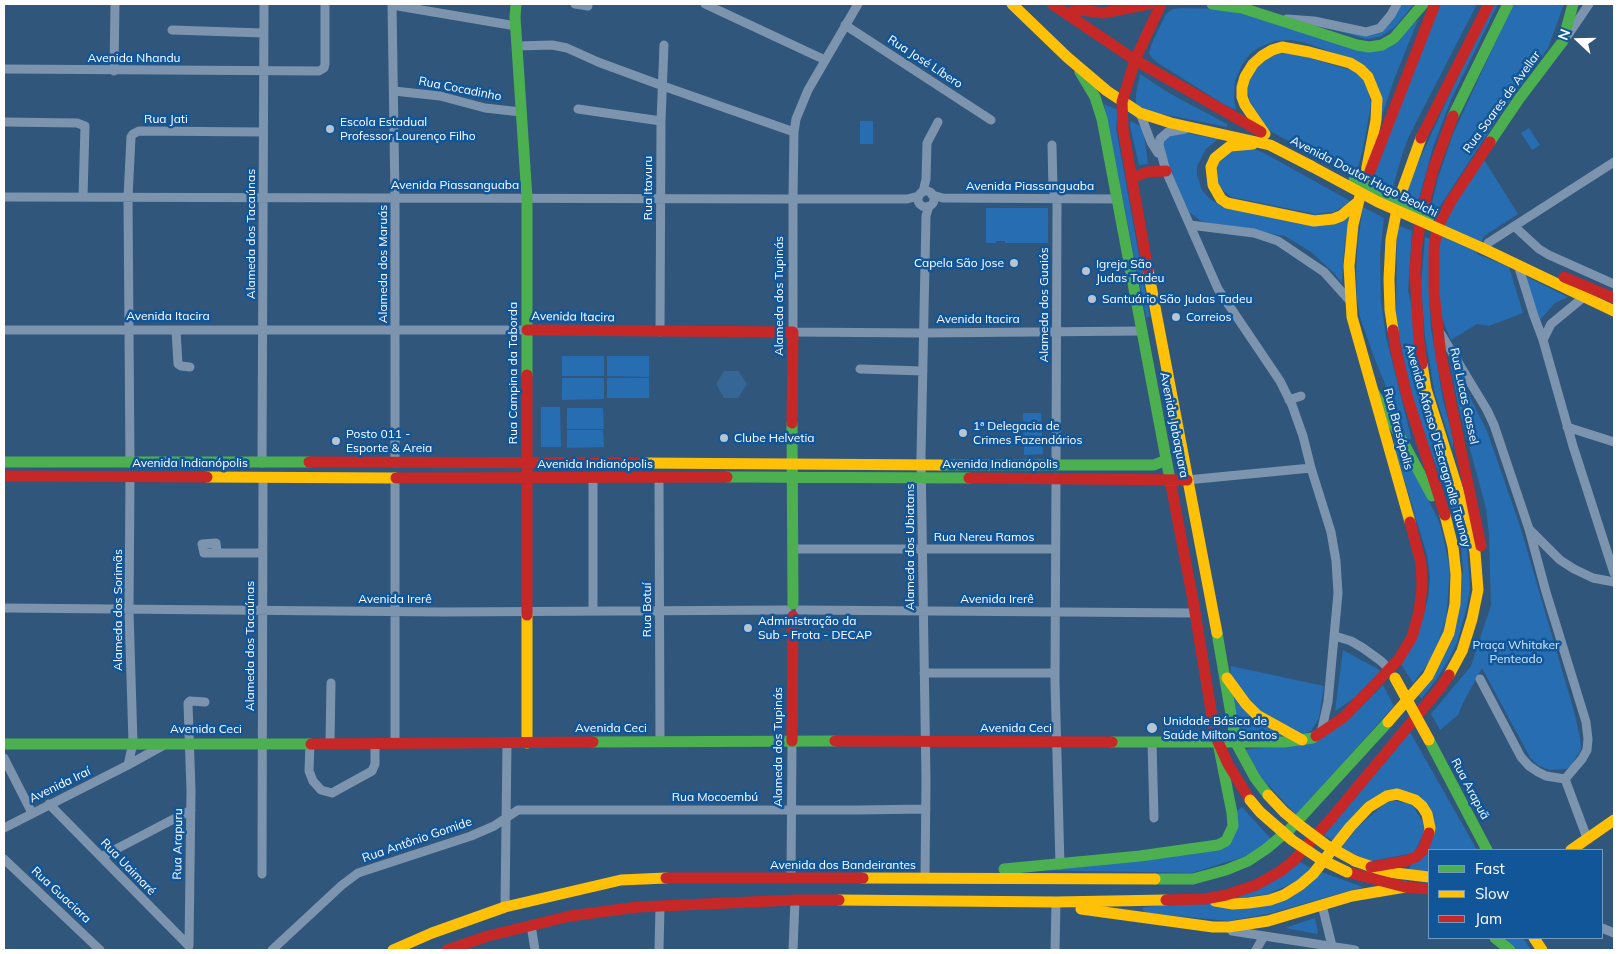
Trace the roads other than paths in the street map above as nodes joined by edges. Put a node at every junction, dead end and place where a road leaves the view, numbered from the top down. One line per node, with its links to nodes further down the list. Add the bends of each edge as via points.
1 (115, 4): 37 (street)
2 (264, 4): 28 (street, Alameda dos Tacaúnas)
3 (325, 4): 36 (street, Avenida Nhandu, via 322,70)
4 (516, 4): 26 (main road, Rua Campina da Taborda)
5 (575, 4): 21 (street)
6 (704, 4): 33 (street)
7 (858, 4): 25 (street, Alameda dos Tupinás)
8 (1012, 4): 32 (main road, Avenida Jabaquara)
9 (1052, 4): 23 (main road)
10 (1148, 4): 23 (main road, via 1103,13 1081,10)
11 (1161, 4): 34 (main road, Avenida Jabaquara)
12 (1212, 4): 22 (main road)
13 (1397, 4): 24 (street, via 1380,28 1366,32 1307,20)
14 (1423, 4): 24 (main road, via 1394,38 1369,47)
15 (1435, 4): 59 (main road, Rua Brasópolis)
16 (1489, 4): 125 (main road, Avenida Afonso D'Escragnolle Taunay, via 1424,133 1399,198 1391,239 1390,310 1396,351)
17 (1508, 4): 134 (main road, Avenida Afonso D'Escragnolle Taunay, via 1454,114 1429,183 1417,243 1415,297 1423,375 1472,538)
18 (1573, 4): 29 (main road)
19 (1589, 4): 29 (street, Rua Soares de Avellar)
20 (392, 5): 26 (street); 39 (street, Alameda dos Maruás)
21 (588, 6)
22 (1244, 6): 24 (main road)
23 (1066, 13): 34 (main road)
24 (1280, 19)
25 (845, 25): 33 (street, Alameda dos Tupinás); 44 (street, Rua José Líbero)
26 (516, 26): 31 (main road, Rua Campina da Taborda)
27 (172, 30): 28 (street)
28 (264, 33): 36 (street, Alameda dos Tacaúnas)
29 (1563, 41): 72 (main road, Rua Soares de Avellar, via 1490,140)
30 (664, 45): 38 (street, Rua Itavuru)
31 (518, 46): 38 (street, via 559,45); 42 (main road, Rua Campina da Taborda)
32 (1067, 57): 40 (main road, Avenida Jabaquara); 70 (main road, Avenida Jabaquara, via 1089,85 1099,107)
33 (825, 60): 50 (street, Alameda dos Tupinás, via 799,111)
34 (1135, 60): 40 (main road, Avenida Jabaquara); 51 (main road, Avenida Doutor Hugo Beolchi)
35 (4, 69): 37 (street, Avenida Nhandu)
36 (264, 70): 37 (street, Avenida Nhandu); 49 (street, Alameda dos Tacaúnas)
37 (114, 71)
38 (662, 86): 45 (street, Rua Itavuru); 50 (street)
39 (394, 91): 42 (street, Rua Cocadinho, via 440,96 485,108); 64 (street, Alameda dos Maruás)
40 (1122, 102): 43 (main road, Avenida Doutor Hugo Beolchi); 58 (main road, Avenida Jabaquara, via 1123,129)
41 (578, 110): 45 (street)
42 (522, 112): 65 (main road, Rua Campina da Taborda)
43 (1140, 112): 48 (main road, Avenida Doutor Hugo Beolchi, via 1171,123); 54 (street, via 1151,142)
44 (991, 120)
45 (661, 121): 66 (street, Rua Itavuru)
46 (4, 122): 61 (street, via 77,123 85,126)
47 (938, 122): 68 (street, Alameda dos Ubiatans, via 927,144)
48 (1200, 128): 53 (main road, Avenida Doutor Hugo Beolchi); 54 (street, via 1164,134 1158,143)
49 (263, 132): 62 (street, Rua Jati, via 136,131 130,141); 63 (street, Alameda dos Tacaúnas)
50 (794, 132): 67 (street, Alameda dos Tupinás)
51 (1265, 134): 56 (main road, Avenida Doutor Hugo Beolchi); 59 (main road, via 1242,96 1245,77 1262,56 1282,47 1350,63 1368,77 1377,99 1376,120)
52 (1052, 145): 69 (street, Alameda dos Guaiós, via 1053,190)
53 (1270, 145): 56 (main road, Avenida Doutor Hugo Beolchi); 71 (main road, via 1230,146 1222,150 1211,167 1216,192 1221,199 1234,205 1314,221 1341,216)
54 (1161, 157): 57 (street)
55 (1614, 162): 74 (street)
56 (1313, 164): 75 (main road, Avenida Doutor Hugo Beolchi, bridge)
57 (1166, 171): 58 (main road, via 1147,172); 73 (street)
58 (1132, 178): 95 (main road, Avenida Jabaquara)
59 (1362, 188): 71 (main road, Rua Brasópolis)
60 (4, 196): 61 (street, Avenida Piassanguaba)
61 (83, 197): 62 (street, Avenida Piassanguaba)
62 (128, 197): 63 (street, Avenida Piassanguaba); 83 (street)
63 (263, 197): 64 (street, Avenida Piassanguaba); 86 (street, Alameda dos Tacaúnas)
64 (395, 198): 65 (street, Avenida Piassanguaba); 87 (street, Alameda dos Maruás)
65 (527, 198): 66 (street, Avenida Piassanguaba); 88 (main road, Rua Campina da Taborda)
66 (661, 198): 67 (street, Avenida Piassanguaba); 90 (street, Rua Itavuru)
67 (793, 199): 68 (street, Avenida Piassanguaba); 91 (street, Alameda dos Tupinás)
68 (926, 199): 69 (street, Avenida Piassanguaba); 93 (street, Alameda dos Ubiatans)
69 (1057, 199): 70 (street, Avenida Piassanguaba); 92 (street, Alameda dos Guaiós)
70 (1117, 199): 89 (main road, Avenida Jabaquara)
71 (1358, 202): 80 (main road, Rua Brasópolis, via 1349,266)
72 (1441, 219): 82 (main road, Rua Lucas Gassel, via 1433,265)
73 (1190, 226): 80 (street, via 1254,234 1278,241 1324,272); 101 (street, via 1218,289)
74 (1514, 226): 75 (street); 77 (street, via 1549,255)
75 (1484, 244): 76 (main road, Avenida Doutor Hugo Beolchi); 79 (main road, Avenida Doutor Hugo Beolchi)
76 (1518, 265): 78 (main road, Avenida Doutor Hugo Beolchi); 94 (street)
77 (1614, 284)
78 (1585, 296): 79 (main road, via 1597,293); 81 (main road, Avenida Doutor Hugo Beolchi); 94 (street, via 1551,324)
79 (1614, 300)
80 (1350, 301): 99 (main road, Rua Brasópolis)
81 (1614, 311)
82 (1437, 327): 126 (street, via 1494,425); 134 (main road, Rua Lucas Gassel, via 1480,541)
83 (130, 329): 84 (street, Avenida Itacira); 85 (street, Avenida Itacira); 106 (street)
84 (4, 330)
85 (176, 330): 86 (street, Avenida Itacira); 96 (street, via 178,364)
86 (263, 330): 87 (street, Avenida Itacira); 107 (street, Alameda dos Tacaúnas)
87 (395, 330): 88 (street, Avenida Itacira); 108 (street, Alameda dos Maruás)
88 (527, 330): 90 (main road, Avenida Itacira); 109 (main road, Rua Campina da Taborda)
89 (1142, 331): 92 (street, Avenida Itacira); 95 (main road, via 1154,332); 104 (main road, Avenida Jabaquara)
90 (660, 332): 91 (main road, Avenida Itacira)
91 (793, 332): 93 (street, Avenida Itacira); 110 (main road, Alameda dos Tupinás)
92 (1057, 332): 93 (street, Avenida Itacira); 113 (street, Alameda dos Guaiós)
93 (923, 333): 98 (street, Alameda dos Ubiatans)
94 (1543, 340): 102 (street)
95 (1162, 348): 124 (main road, Avenida Jabaquara)
96 (190, 366)
97 (860, 369): 98 (street)
98 (923, 371): 111 (street, Alameda dos Ubiatans)
99 (1374, 393): 125 (main road); 151 (main road, Rua Brasópolis, via 1420,563 1422,587 1412,637)
100 (1301, 396): 101 (street)
101 (1289, 400): 112 (street)
102 (1568, 427): 103 (street); 130 (street)
103 (1614, 442)
104 (1166, 460): 113 (main road, Avenida Indianópolis, via 1154,465); 123 (main road, Avenida Jabaquara)
105 (4, 462): 106 (main road, Avenida Indianópolis)
106 (130, 463): 107 (main road, Avenida Indianópolis)
107 (262, 463): 108 (main road, Avenida Indianópolis)
108 (395, 463): 109 (main road, Avenida Indianópolis)
109 (527, 463): 110 (main road, Avenida Indianópolis); 121 (main road, Rua Campina da Taborda)
110 (791, 463): 111 (main road, Avenida Indianópolis); 119 (main road, Alameda dos Tupinás)
111 (922, 464): 113 (main road, Avenida Indianópolis); 120 (street, Alameda dos Ubiatans)
112 (1311, 468): 124 (street); 148 (street, via 1331,532 1336,561)
113 (1056, 472): 120 (main road, Avenida Indianópolis); 123 (main road, Avenida Indianópolis); 129 (street, Alameda dos Guaiós)
114 (4, 476): 115 (main road, Avenida Indianópolis)
115 (130, 477): 116 (main road, Avenida Indianópolis); 137 (street, Alameda dos Sorimãs)
116 (263, 477): 117 (main road, Avenida Indianópolis); 132 (street, Alameda dos Tacaúnas)
117 (395, 477): 121 (main road, Avenida Indianópolis); 142 (street)
118 (593, 477): 121 (main road, Avenida Indianópolis); 122 (main road, Avenida Indianópolis); 140 (street)
119 (792, 477): 120 (main road, Avenida Indianópolis); 122 (main road, Avenida Indianópolis); 127 (main road, Alameda dos Tupinás)
120 (922, 477): 128 (street, Alameda dos Ubiatans)
121 (526, 478): 139 (main road, Rua Campina da Taborda)
122 (659, 478): 143 (street, Rua Botuí)
123 (1171, 479): 124 (main road, Avenida Indianópolis); 146 (main road, Avenida Jabaquara)
124 (1187, 480): 147 (main road, Avenida Jabaquara)
125 (1447, 525): 188 (main road, Avenida Afonso D'Escragnolle Taunay, via 1456,574 1455,604 1439,656 1415,692)
126 (1529, 529): 135 (street, via 1560,560 1574,569 1593,578); 178 (street, via 1586,722 1586,750)
127 (793, 549): 128 (street, Rua Nereu Ramos); 141 (main road, Alameda dos Tupinás)
128 (923, 549): 129 (street, Rua Nereu Ramos); 144 (street, Alameda dos Ubiatans)
129 (1055, 549): 145 (street, Alameda dos Guaiós)
130 (1611, 549): 133 (street)
131 (217, 553): 132 (street)
132 (262, 553): 138 (street, Alameda dos Tacaúnas)
133 (1614, 573)
134 (1478, 578): 203 (main road, Avenida Afonso D'Escragnolle Taunay, via 1477,597 1462,651 1454,668 1425,708 1287,866 1267,880)
135 (1614, 582)
136 (4, 608): 137 (street, Avenida Irerê)
137 (130, 610): 138 (street, Avenida Irerê); 164 (street, Alameda dos Sorimãs)
138 (262, 610): 142 (street, Avenida Irerê); 166 (street, Alameda dos Tacaúnas)
139 (527, 610): 140 (street, Avenida Irerê); 142 (street, Avenida Irerê); 171 (main road, Rua Campina da Taborda)
140 (593, 610): 143 (street, Avenida Irerê)
141 (793, 610): 143 (street, Avenida Irerê); 144 (street, Avenida Irerê); 158 (main road, Alameda dos Tupinás)
142 (395, 611): 169 (street)
143 (660, 611): 160 (street, Rua Botuí)
144 (923, 611): 145 (street, Avenida Irerê); 149 (street, Alameda dos Ubiatans)
145 (1055, 611): 146 (street, Avenida Irerê); 150 (street, Alameda dos Guaiós)
146 (1195, 613): 147 (main road); 172 (main road, Avenida Jabaquara)
147 (1215, 620): 152 (main road, Avenida Jabaquara)
148 (1335, 636): 151 (street, via 1351,641 1377,657); 156 (street)
149 (924, 673): 150 (street); 161 (street, Alameda dos Ubiatans)
150 (1055, 673): 162 (street, Alameda dos Guaiós)
151 (1392, 674): 156 (main road, Rua Brasópolis); 190 (main road, Rua Arapuã, bridge)
152 (1225, 675): 157 (main road, via 1257,714); 173 (main road, Avenida Jabaquara)
153 (1480, 679): 178 (street, via 1525,761 1546,776)
154 (331, 683): 168 (street)
155 (205, 702): 159 (street, Rua Arapuru, via 188,702)
156 (1322, 733): 157 (main road, Rua Brasópolis)
157 (1302, 740): 173 (main road, Rua Brasópolis)
158 (792, 741): 160 (main road, Avenida Ceci); 161 (main road, Avenida Ceci); 182 (street, Alameda dos Tupinás)
159 (191, 742): 165 (main road, Avenida Ceci); 166 (main road, Avenida Ceci); 181 (street, Rua Arapuru)
160 (660, 742): 171 (main road, Avenida Ceci)
161 (926, 742): 162 (main road, Avenida Ceci); 180 (street, Alameda dos Ubiatans)
162 (1057, 742): 163 (main road, Avenida Ceci); 194 (street, Alameda dos Guaiós)
163 (1152, 742): 172 (main road, Avenida Ceci); 185 (street)
164 (133, 743): 165 (main road, Avenida Ceci); 174 (main road, Avenida Ceci); 177 (street)
165 (169, 743): 177 (street, Avenida Iraí)
166 (263, 743): 167 (main road, Avenida Ceci); 196 (street, Alameda dos Tacaúnas)
167 (310, 743): 168 (main road, Avenida Ceci); 175 (street, via 310,774 318,786 329,793 372,771)
168 (330, 743): 175 (main road, Avenida Ceci)
169 (395, 743): 170 (main road, Avenida Ceci); 175 (main road, Avenida Ceci)
170 (507, 743): 171 (main road, Avenida Ceci); 184 (street)
171 (526, 743)
172 (1218, 743): 173 (main road, Rua Brasópolis); 194 (main road, via 1232,813 1233,826 1226,841 1206,847); 201 (main road, Avenida Jabaquara, bridge, via 1250,800 1292,840 1347,872)
173 (1236, 743): 195 (main road, Avenida Jabaquara, bridge, via 1255,778 1284,812 1326,845)
174 (4, 744)
175 (375, 744)
176 (4, 758): 183 (street)
177 (128, 765): 179 (street, Avenida Iraí)
178 (1565, 779): 189 (street)
179 (50, 804): 183 (street, Avenida Iraí); 192 (street, Rua Uaimaré)
180 (926, 809): 182 (street, Rua Mocoembú); 199 (street, Alameda dos Ubiatans)
181 (191, 810): 192 (street); 215 (street, Rua Arapuru)
182 (792, 810): 184 (street, Rua Mocoembú, via 524,809); 198 (street, Alameda dos Tupinás)
183 (32, 813): 187 (street, Avenida Iraí)
184 (506, 817): 208 (street); 218 (street, Rua Antônio Gomide, via 471,836 358,873)
185 (1154, 818)
186 (1614, 820): 189 (main road)
187 (4, 828)
188 (1290, 829): 200 (main road, Avenida dos Bandeirantes, via 1248,861 1193,879)
189 (1579, 844): 191 (main road)
190 (1487, 849)
191 (1566, 849)
192 (101, 857): 215 (street, Rua Uaimaré)
193 (4, 859): 217 (street, Rua Guaciara)
194 (1060, 865): 200 (main road, via 958,872)
195 (1371, 867): 197 (main road, Avenida Jabaquara); 203 (main road, via 1406,862 1423,850 1430,828 1427,814 1415,800 1397,794 1369,806 1313,874 1284,895 1233,904)
196 (262, 874)
197 (1428, 877)
198 (791, 878): 199 (main road, Avenida dos Bandeirantes); 208 (main road, Avenida dos Bandeirantes, via 621,880)
199 (925, 878): 200 (main road, Avenida dos Bandeirantes)
200 (938, 878)
201 (1405, 887): 202 (main road); 207 (main road)
202 (1428, 889)
203 (1205, 899): 206 (main road)
204 (795, 900): 205 (main road); 209 (main road); 223 (street)
205 (1056, 902): 206 (main road); 224 (street)
206 (1072, 902): 211 (main road, via 1087,911)
207 (1322, 905): 211 (main road, via 1268,921); 216 (street)
208 (505, 907): 219 (main road, Avenida dos Bandeirantes, via 432,932)
209 (660, 907): 210 (main road, via 570,916); 222 (street)
210 (532, 925): 220 (main road); 221 (street)
211 (1213, 927): 212 (street)
212 (1264, 936): 216 (street); 225 (street)
213 (1497, 939): 227 (main road)
214 (1535, 939): 228 (main road)
215 (189, 946)
216 (1332, 948): 226 (street)
217 (100, 950)
218 (272, 950)
219 (393, 950)
220 (449, 950)
221 (535, 950)
222 (659, 950)
223 (793, 950)
224 (1055, 950)
225 (1256, 950)
226 (1355, 950)
227 (1510, 950)
228 (1541, 950)

